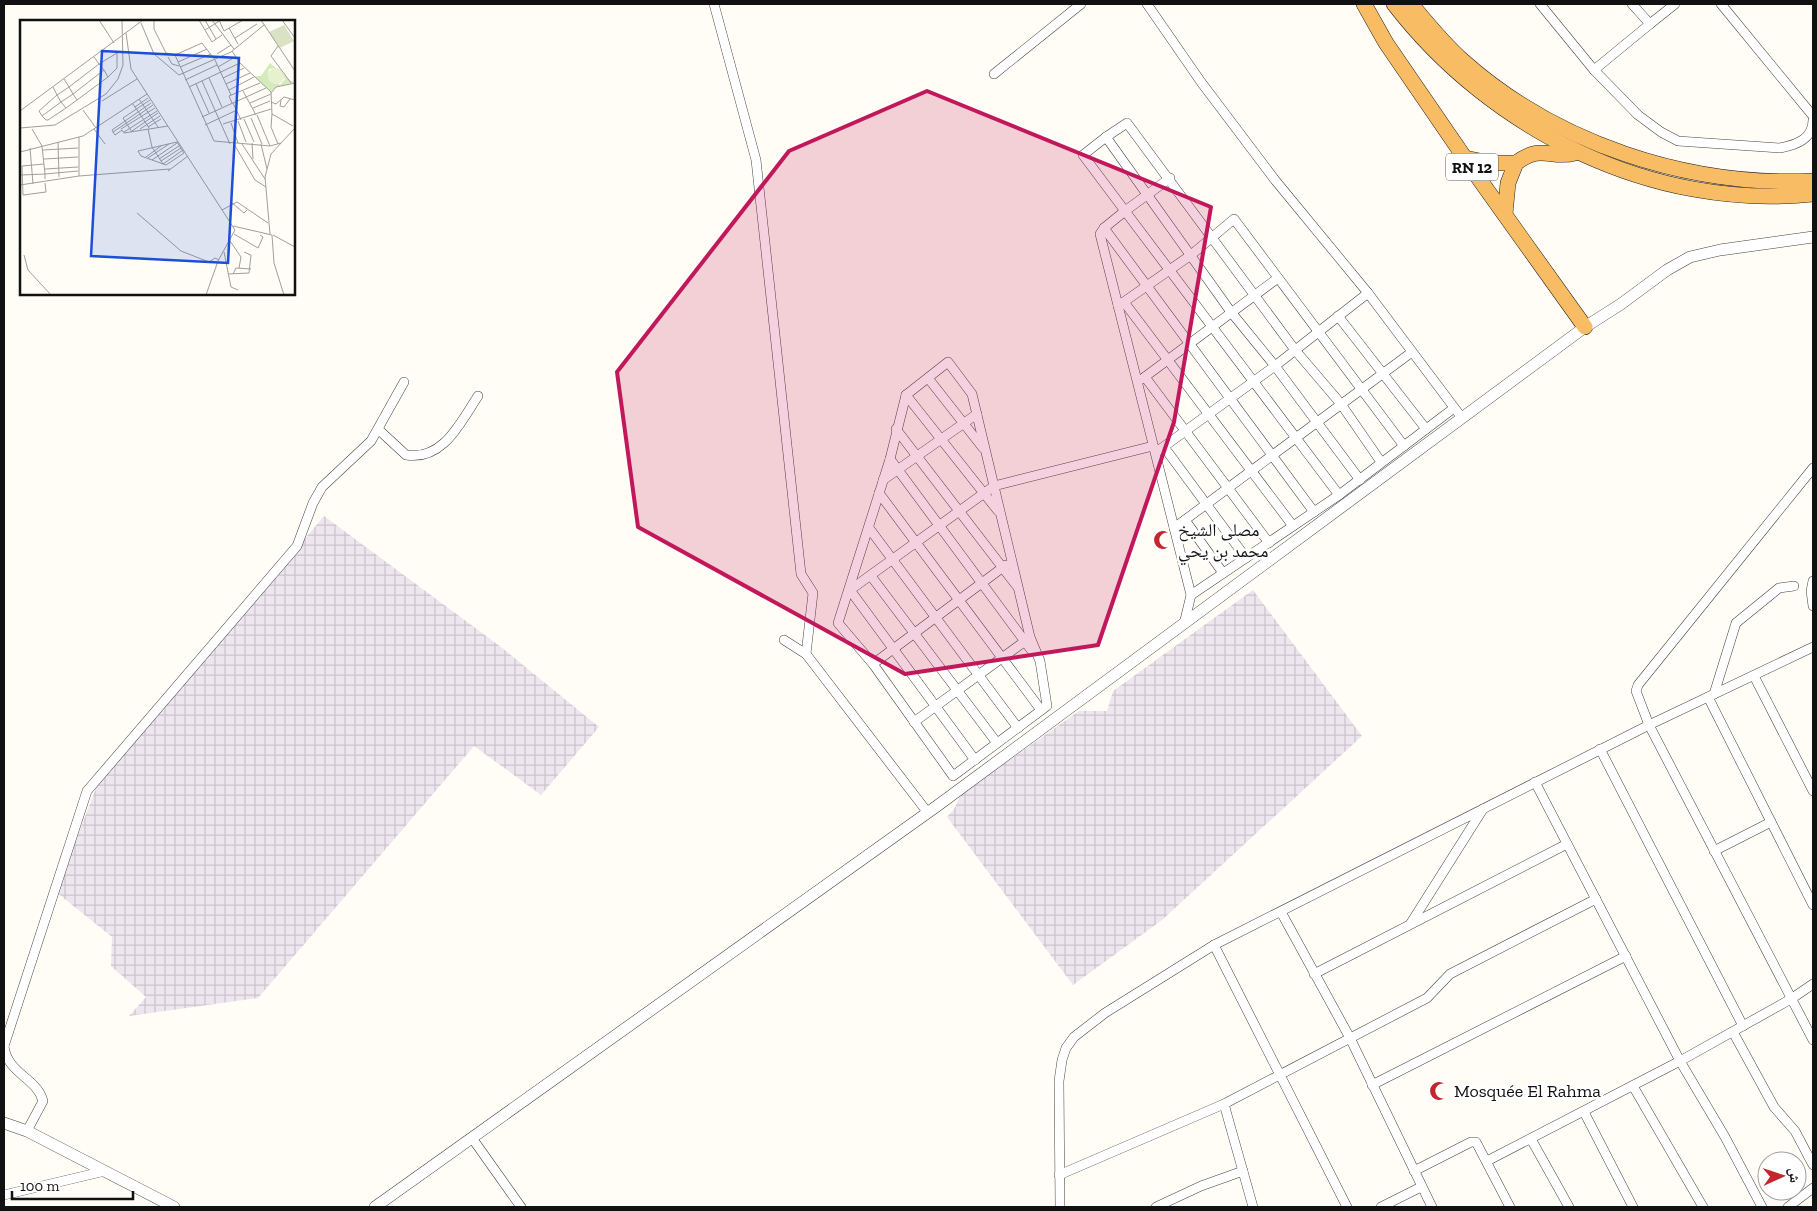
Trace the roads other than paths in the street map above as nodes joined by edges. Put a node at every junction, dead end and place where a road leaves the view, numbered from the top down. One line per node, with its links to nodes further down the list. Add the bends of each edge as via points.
1 (714, 4): 117 (street, via 756,160 801,574 813,593)
2 (1081, 4): 13 (street)
3 (1146, 4): 32 (street, via 1275,180)
4 (1364, 4): 17 (highway, RN 12, via 1386,43)
5 (1394, 4): 16 (highway, via 1439,55 1486,94)
6 (1411, 4): 20 (highway, via 1444,43 1489,81 1539,116 1591,142 1638,159 1727,178)
7 (1540, 4): 12 (street)
8 (1632, 4): 11 (street)
9 (1675, 4): 11 (street)
10 (1721, 4): 14 (street)
11 (1650, 24): 12 (street)
12 (1594, 70): 14 (street, via 1638,115 1678,141 1780,148 1795,145 1807,137 1813,128)
13 (994, 74)
14 (1813, 118)
15 (1106, 137): 19 (street, via 1127,123); 22 (street); 23 (street, via 1084,155)
16 (1577, 152): 18 (highway, via 1566,155 1539,152); 21 (highway, via 1636,175 1677,185 1748,194)
17 (1465, 158): 18 (highway, via 1490,163); 24 (highway, RN 12)
18 (1516, 163): 24 (highway, via 1508,183)
19 (1170, 178): 22 (street); 26 (street)
20 (1813, 181)
21 (1813, 194)
22 (1149, 195): 23 (street); 28 (street)
23 (1125, 211): 25 (street); 29 (street)
24 (1505, 214): 38 (highway, RN 12)
25 (1104, 228): 31 (street); 34 (street, via 1100,234)
26 (1212, 237): 28 (street); 30 (street, via 1234,219); 33 (street)
27 (1813, 237): 38 (street, via 1720,250 1690,258 1667,270)
28 (1191, 255): 29 (street); 35 (street)
29 (1170, 269): 31 (street); 37 (street)
30 (1278, 278): 33 (street); 39 (street)
31 (1147, 285): 34 (street); 40 (street)
32 (1368, 293): 36 (street); 42 (street)
33 (1254, 294): 35 (street); 41 (street)
34 (1121, 304): 43 (street); 47 (street)
35 (1231, 312): 37 (street); 44 (street)
36 (1338, 316): 39 (street); 45 (street)
37 (1212, 326): 40 (street); 48 (street)
38 (1586, 327): 58 (street)
39 (1317, 333): 41 (street); 50 (street)
40 (1189, 343): 43 (street); 53 (street)
41 (1296, 350): 44 (street); 54 (street)
42 (1412, 352): 45 (street); 55 (street)
43 (1168, 359): 47 (street); 57 (street)
44 (1275, 366): 48 (street); 59 (street)
45 (1382, 373): 50 (street); 62 (street)
46 (928, 378): 51 (street); 56 (street, via 948,362 972,394); 60 (street)
47 (1141, 380): 64 (street); 70 (street)
48 (1253, 381): 53 (street); 65 (street)
49 (404, 382): 63 (street)
50 (1360, 389): 54 (street); 67 (street)
51 (906, 395): 61 (street); 66 (street)
52 (478, 396): 63 (street, via 452,436 426,454 406,455)
53 (1230, 398): 57 (street); 71 (street)
54 (1341, 404): 59 (street); 74 (street)
55 (1454, 408): 58 (street); 62 (street)
56 (977, 414): 60 (street); 69 (street)
57 (1209, 414): 64 (street); 77 (street)
58 (1462, 418): 111 (street)
59 (1316, 421): 65 (street); 79 (street)
60 (964, 423): 66 (street); 69 (street)
61 (896, 429): 72 (street); 73 (street)
62 (1426, 429): 67 (street)
63 (379, 430): 152 (street, via 322,487 312,503 297,546 87,791)
64 (1185, 431): 68 (street); 81 (street)
65 (1295, 437): 71 (street); 84 (street)
66 (941, 439): 72 (street); 83 (street)
67 (1404, 446): 74 (street)
68 (1164, 447): 70 (street); 85 (street)
69 (985, 450): 80 (street)
70 (1154, 450): 80 (street); 93 (street)
71 (1272, 455): 77 (street); 87 (street)
72 (917, 456): 76 (street); 86 (street)
73 (890, 459): 76 (street); 78 (street)
74 (1382, 462): 79 (street)
75 (1813, 468): 127 (street, via 1638,685 1638,696)
76 (898, 469): 78 (street); 90 (street)
77 (1251, 470): 81 (street); 91 (street)
78 (882, 480): 82 (street)
79 (1360, 480): 84 (street)
80 (994, 486): 83 (street); 88 (street)
81 (1228, 488): 85 (street); 95 (street)
82 (879, 493): 92 (street); 94 (street)
83 (984, 493): 86 (street); 88 (street)
84 (1339, 495): 87 (street)
85 (1206, 504): 89 (street); 96 (street)
86 (959, 511): 90 (street); 99 (street)
87 (1314, 512): 91 (street)
88 (1000, 513): 98 (street)
89 (1185, 520): 93 (street); 100 (street)
90 (940, 526): 94 (street); 103 (street)
91 (1293, 526): 95 (street)
92 (869, 528): 97 (street); 105 (street)
93 (1174, 528): 107 (street)
94 (916, 543): 97 (street); 108 (street)
95 (1268, 543): 96 (street)
96 (1246, 558): 100 (street)
97 (894, 559): 101 (street); 110 (street)
98 (1012, 561): 99 (street); 106 (street)
99 (1002, 568): 103 (street); 106 (street)
100 (1223, 574): 107 (street)
101 (871, 576): 105 (street); 112 (street)
102 (1813, 581): 109 (street)
103 (982, 583): 108 (street); 113 (street)
104 (1794, 586): 123 (street, via 1779,588 1736,623)
105 (850, 590): 115 (street); 119 (street, via 838,624)
106 (1019, 590): 113 (street)
107 (1191, 595): 111 (street)
108 (959, 600): 110 (street); 118 (street)
109 (1813, 606)
110 (936, 617): 112 (street); 120 (street)
111 (1184, 624): 135 (street)
112 (914, 633): 115 (street); 122 (street)
113 (1028, 639): 118 (street); 125 (street, via 1040,661 1047,706)
114 (784, 640): 117 (street)
115 (894, 648): 119 (street); 124 (street)
116 (1813, 649): 121 (street)
117 (806, 654): 135 (street)
118 (1002, 658): 120 (street); 125 (street)
119 (872, 664): 126 (street)
120 (978, 674): 122 (street); 128 (street)
121 (1754, 676): 123 (street); 133 (street)
122 (957, 690): 124 (street); 129 (street)
123 (1711, 696): 127 (street); 136 (street)
124 (936, 706): 126 (street); 131 (street)
125 (1041, 710): 128 (street)
126 (914, 722): 131 (street, via 953,776)
127 (1649, 725): 130 (street); 138 (street)
128 (1018, 728): 129 (street)
129 (997, 743): 131 (street)
130 (1600, 749): 132 (street); 148 (street)
131 (975, 760)
132 (1535, 782): 134 (street); 137 (street)
133 (1813, 791)
134 (1483, 809): 141 (street); 142 (street)
135 (928, 813): 161 (street)
136 (1771, 822): 138 (street); 140 (street)
137 (1567, 844): 139 (street); 142 (street)
138 (1714, 851): 147 (street)
139 (1596, 899): 144 (street); 150 (street, via 1450,974 1427,998)
140 (1813, 905)
141 (1281, 912): 143 (street); 145 (street)
142 (1410, 924): 145 (street)
143 (1214, 946): 154 (street); 168 (street, via 1151,982 1074,1036 1066,1048 1059,1081)
144 (1626, 956): 153 (street); 155 (street)
145 (1314, 974): 150 (street)
146 (1813, 984): 147 (street)
147 (1791, 999): 148 (street); 151 (street)
148 (1743, 1026): 149 (street)
149 (1733, 1032): 153 (street); 164 (street, via 1774,1107 1795,1131)
150 (1350, 1038): 154 (street); 155 (street)
151 (1813, 1040)
152 (4, 1047): 160 (street, via 11,1066 41,1095 43,1102)
153 (1680, 1061): 156 (street); 185 (street, via 1725,1136)
154 (1279, 1074): 157 (street); 178 (street)
155 (1372, 1086): 167 (street)
156 (1633, 1086): 158 (street); 184 (street)
157 (1224, 1104): 166 (street); 168 (street)
158 (1584, 1112): 162 (street); 183 (street)
159 (4, 1123): 160 (street)
160 (27, 1131): 165 (street)
161 (472, 1138): 173 (street); 174 (street)
162 (1531, 1139): 163 (street); 182 (street)
163 (1487, 1161): 167 (street, via 1476,1142 1471,1142); 181 (street)
164 (1813, 1165)
165 (105, 1171): 171 (street); 172 (street)
166 (1243, 1171): 176 (street); 177 (street)
167 (1414, 1171): 169 (street)
168 (1058, 1175): 175 (street)
169 (1421, 1187): 179 (street); 180 (street)
170 (1813, 1188): 186 (street)
171 (4, 1195)
172 (174, 1207)
173 (375, 1207)
174 (521, 1207)
175 (1060, 1207)
176 (1156, 1207)
177 (1253, 1207)
178 (1347, 1207)
179 (1381, 1207)
180 (1432, 1207)
181 (1510, 1207)
182 (1569, 1207)
183 (1633, 1207)
184 (1702, 1207)
185 (1762, 1207)
186 (1788, 1207)

